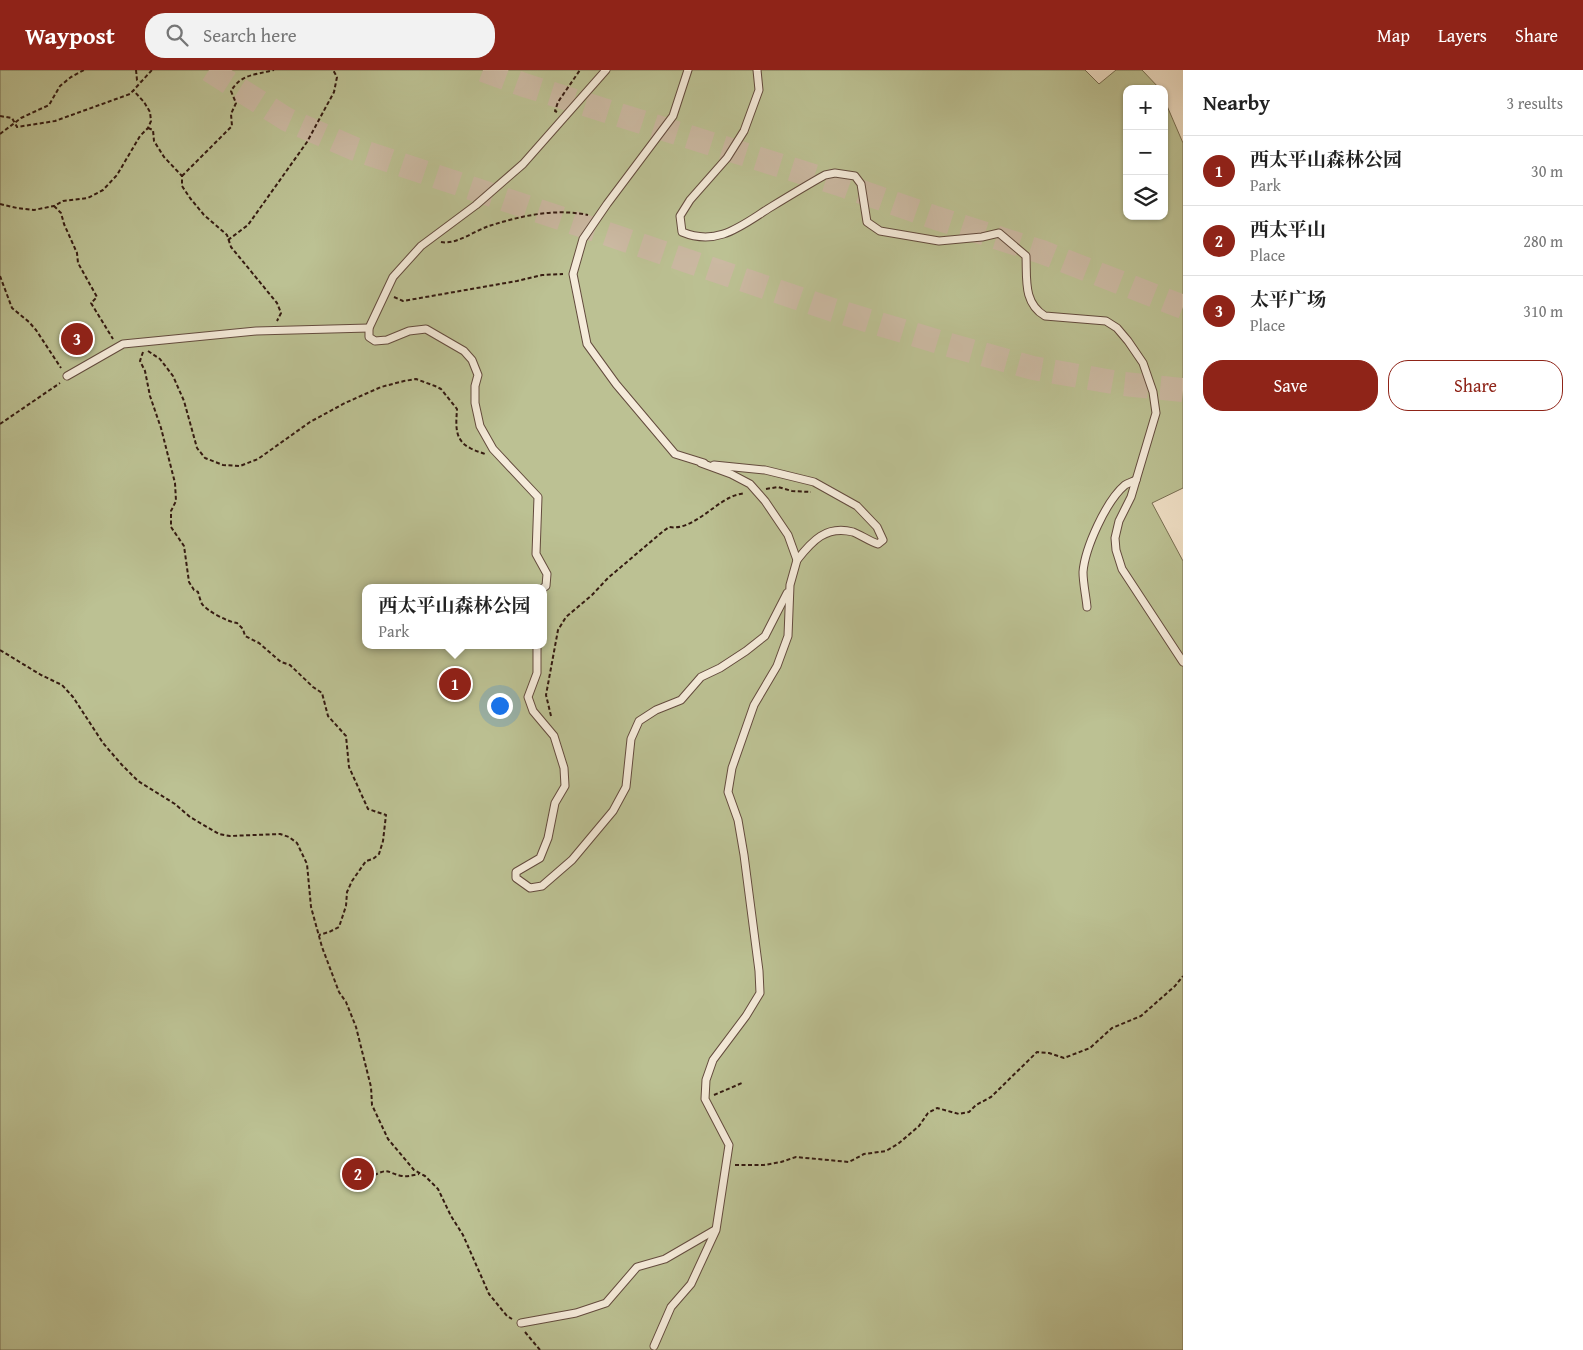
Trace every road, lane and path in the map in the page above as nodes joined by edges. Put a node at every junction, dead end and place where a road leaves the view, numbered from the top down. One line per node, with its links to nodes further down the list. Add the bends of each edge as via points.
1 (84, 70): 14 (path, via 60,86 49,105)
2 (136, 70): 10 (path)
3 (152, 70): 10 (path)
4 (274, 70): 17 (path, via 242,78 236,83 231,91 236,103 231,114 232,126)
5 (333, 70): 22 (path, via 337,77 334,92 307,142 248,225)
6 (580, 70): 13 (path, via 558,102 555,111)
7 (606, 70): 13 (lane)
8 (688, 70): 20 (lane, via 672,116)
9 (756, 70): 33 (lane, via 759,90 744,131 727,158 680,216 682,232 694,237 714,237 739,229 770,207 825,175 835,173 855,176 861,184 867,222 880,231 939,241 999,233 1026,256 1029,297 1036,311 1045,316 1106,321 1117,328 1143,363 1156,413)
10 (141, 82): 11 (path)
11 (133, 90): 14 (path, via 130,94 55,121 16,127); 15 (path, via 150,112)
12 (0, 116): 14 (path, via 12,118)
13 (564, 117): 21 (lane, via 523,164 476,205)
14 (15, 123): 16 (path)
15 (148, 128): 17 (path, via 152,130 154,141 164,157); 19 (path, via 117,175 103,190 88,198 63,201)
16 (0, 134)
17 (182, 176): 22 (path, via 182,186 190,198)
18 (0, 204): 19 (path, via 34,210)
19 (54, 206): 28 (path, via 61,213 78,263 98,298 91,303)
20 (598, 217): 21 (path, via 576,212 525,216 444,243); 23 (lane, via 583,239)
21 (429, 239): 25 (lane, via 393,277)
22 (228, 240): 27 (path, via 277,303 281,313)
23 (573, 274): 25 (path, via 542,275 403,301); 32 (lane, via 587,344 675,454)
24 (0, 276): 29 (path, via 12,308 36,330)
25 (386, 293): 26 (lane)
26 (369, 328): 27 (lane); 37 (lane, via 369,337 376,341 426,329 464,351 472,360 478,375 475,403 480,426 493,449 538,497 536,554 547,574)
27 (273, 330): 28 (lane)
28 (118, 347): 29 (lane)
29 (67, 376): 30 (path)
30 (0, 424)
31 (489, 457): 44 (path, via 468,447 459,438 456,432 457,409 441,389 416,379 381,387 345,403 310,422 258,459 240,466 223,465 205,458 197,448 184,401 173,376 160,359 146,349 142,353 140,361 175,484 176,501 171,511 171,527 184,546 189,582 198,592 202,605 216,615 237,622 245,636 290,665 322,693 328,716 346,736 349,767 368,809 386,815 379,854 366,861 352,881 346,892 346,906 339,927)
32 (701, 463): 34 (lane, via 731,474); 36 (lane, via 765,470 814,482 857,506 878,527 883,540 878,544 853,532 830,530 811,542)
33 (1136, 480): 39 (lane, via 1126,484 1096,527 1085,557 1083,574); 42 (lane, via 1115,538 1116,550 1122,569)
34 (754, 489): 35 (path, via 778,487); 36 (lane, via 788,535); 43 (path, via 730,497 677,529 669,527 660,533 566,616 558,630 546,695)
35 (813, 492)
36 (797, 560): 38 (lane)
37 (546, 584)
38 (790, 585): 43 (lane, via 765,636 746,652 701,677 681,700 640,721 631,739 626,787 613,812 572,860 542,886 530,888 516,878 516,872 540,858 555,803 565,786 564,768); 47 (lane, via 788,636 777,666 754,705 732,768 728,792 738,820 744,855 760,993 713,1060 706,1080)
39 (1087, 607)
40 (537, 649): 43 (lane, via 536,673 528,697 533,711)
41 (0, 650): 44 (path, via 62,685 122,765 138,781 176,804 190,817 219,834 280,834 297,844 307,864 311,907)
42 (1183, 662)
43 (554, 736)
44 (319, 935): 50 (path, via 337,987 356,1027 371,1087 372,1105 388,1139)
45 (1183, 976): 48 (path, via 1141,1016 1112,1028 1090,1048 1064,1058 1037,1052 991,1097 969,1112 959,1114 937,1108 886,1151 864,1154 849,1162 796,1157 764,1165 739,1166)
46 (742, 1083): 47 (path)
47 (705, 1099): 48 (lane, via 728,1145)
48 (726, 1162): 51 (lane)
49 (363, 1170): 50 (path, via 373,1176 384,1171 403,1176)
50 (420, 1174): 52 (path, via 438,1189 495,1303 506,1316)
51 (716, 1230): 52 (lane, via 665,1259 637,1267 606,1303 576,1313); 53 (lane, via 691,1284 671,1307)
52 (521, 1323): 54 (path)
53 (654, 1346)
54 (540, 1350)

